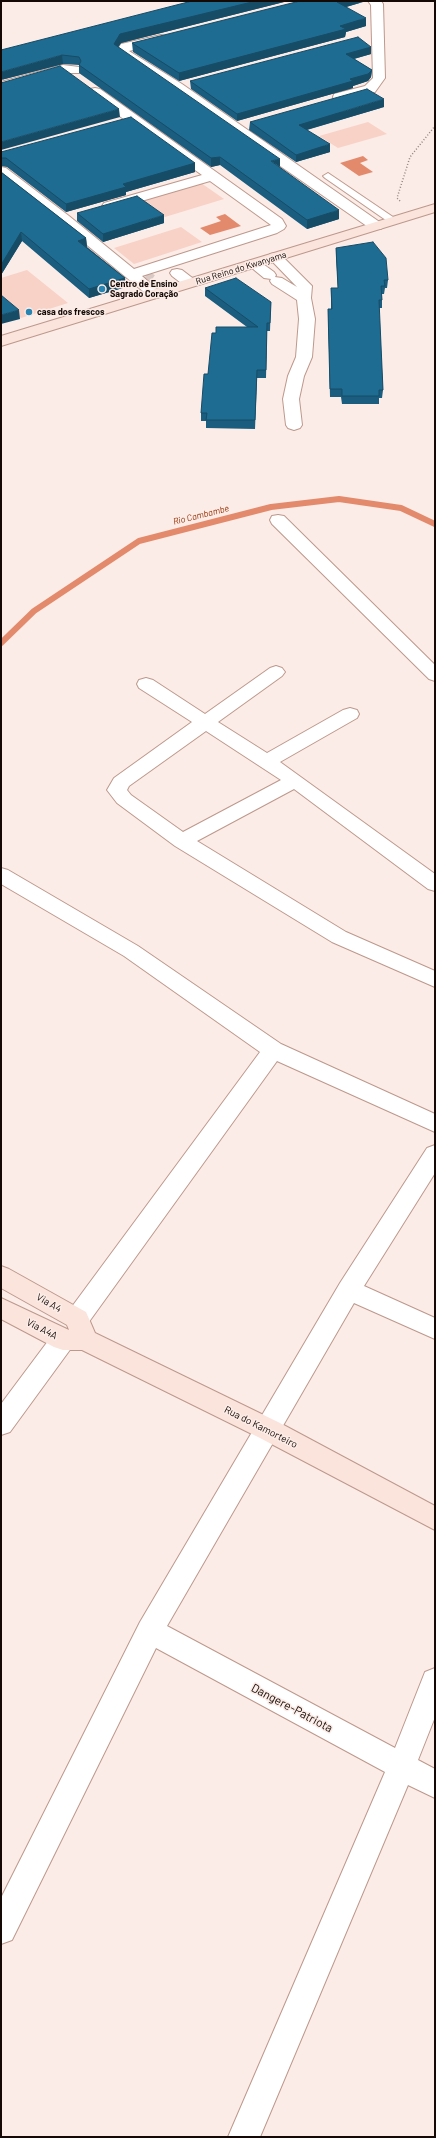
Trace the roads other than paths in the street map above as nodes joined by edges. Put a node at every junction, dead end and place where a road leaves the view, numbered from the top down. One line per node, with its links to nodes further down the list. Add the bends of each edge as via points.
1 (374, 1): 2 (street, via 377,4)
2 (378, 34): 4 (street); 8 (street, via 379,78 370,89)
3 (173, 36): 7 (street, via 125,47 122,52)
4 (363, 38)
5 (192, 84): 7 (street)
6 (1, 86): 9 (street, via 75,76)
7 (176, 87): 12 (street)
8 (324, 102)
9 (132, 120): 11 (street); 14 (street)
10 (249, 123): 12 (street)
11 (116, 124)
12 (234, 128): 21 (street)
13 (1, 171): 19 (street)
14 (212, 176): 17 (street); 24 (street, via 277,222 279,226)
15 (328, 176): 20 (lane)
16 (435, 208): 20 (street, Rua Reino do Kwanyama)
17 (94, 210)
18 (79, 214): 19 (street)
19 (64, 219): 25 (street)
20 (393, 221): 21 (street, Rua Reino do Kwanyama)
21 (376, 226): 22 (street, Rua Reino do Kwanyama)
22 (275, 257): 23 (street, Rua Reino do Kwanyama); 27 (street, via 305,286)
23 (254, 264): 26 (street, Rua Reino do Kwanyama); 27 (street)
24 (171, 269): 25 (street); 26 (street)
25 (148, 282): 26 (street, Rua Reino do Kwanyama); 28 (street, Rua Reino do Kwanyama)
26 (190, 283)
27 (304, 298): 29 (street, via 304,357 296,376 291,399)
28 (1, 341)
29 (294, 425)
30 (278, 520): 32 (street)
31 (276, 672): 35 (street)
32 (435, 675)
33 (146, 684): 35 (street)
34 (350, 714): 36 (street)
35 (206, 722): 36 (street); 38 (street, via 121,782 117,790 124,799)
36 (266, 762): 37 (street)
37 (295, 780): 38 (street); 40 (street)
38 (182, 841): 41 (street, via 339,937)
39 (1, 875): 42 (street, via 131,951)
40 (435, 884)
41 (435, 980)
42 (273, 1050): 43 (street); 49 (street)
43 (435, 1124)
44 (435, 1154): 46 (street)
45 (1, 1276): 49 (street, Via A4)
46 (349, 1290): 48 (street); 51 (street)
47 (1, 1308): 49 (street, Via A4A)
48 (435, 1330)
49 (75, 1333): 50 (street); 51 (street, Rua do Kamorteiro)
50 (1, 1424)
51 (269, 1430): 52 (street, Rua do Kamorteiro); 53 (street)
52 (435, 1519)
53 (150, 1631): 55 (street, Dangere-Patriota); 57 (street)
54 (435, 1682): 55 (street)
55 (402, 1766): 56 (street, Dangere-Patriota); 58 (street)
56 (435, 1784)
57 (1, 1929)
58 (244, 2137)

